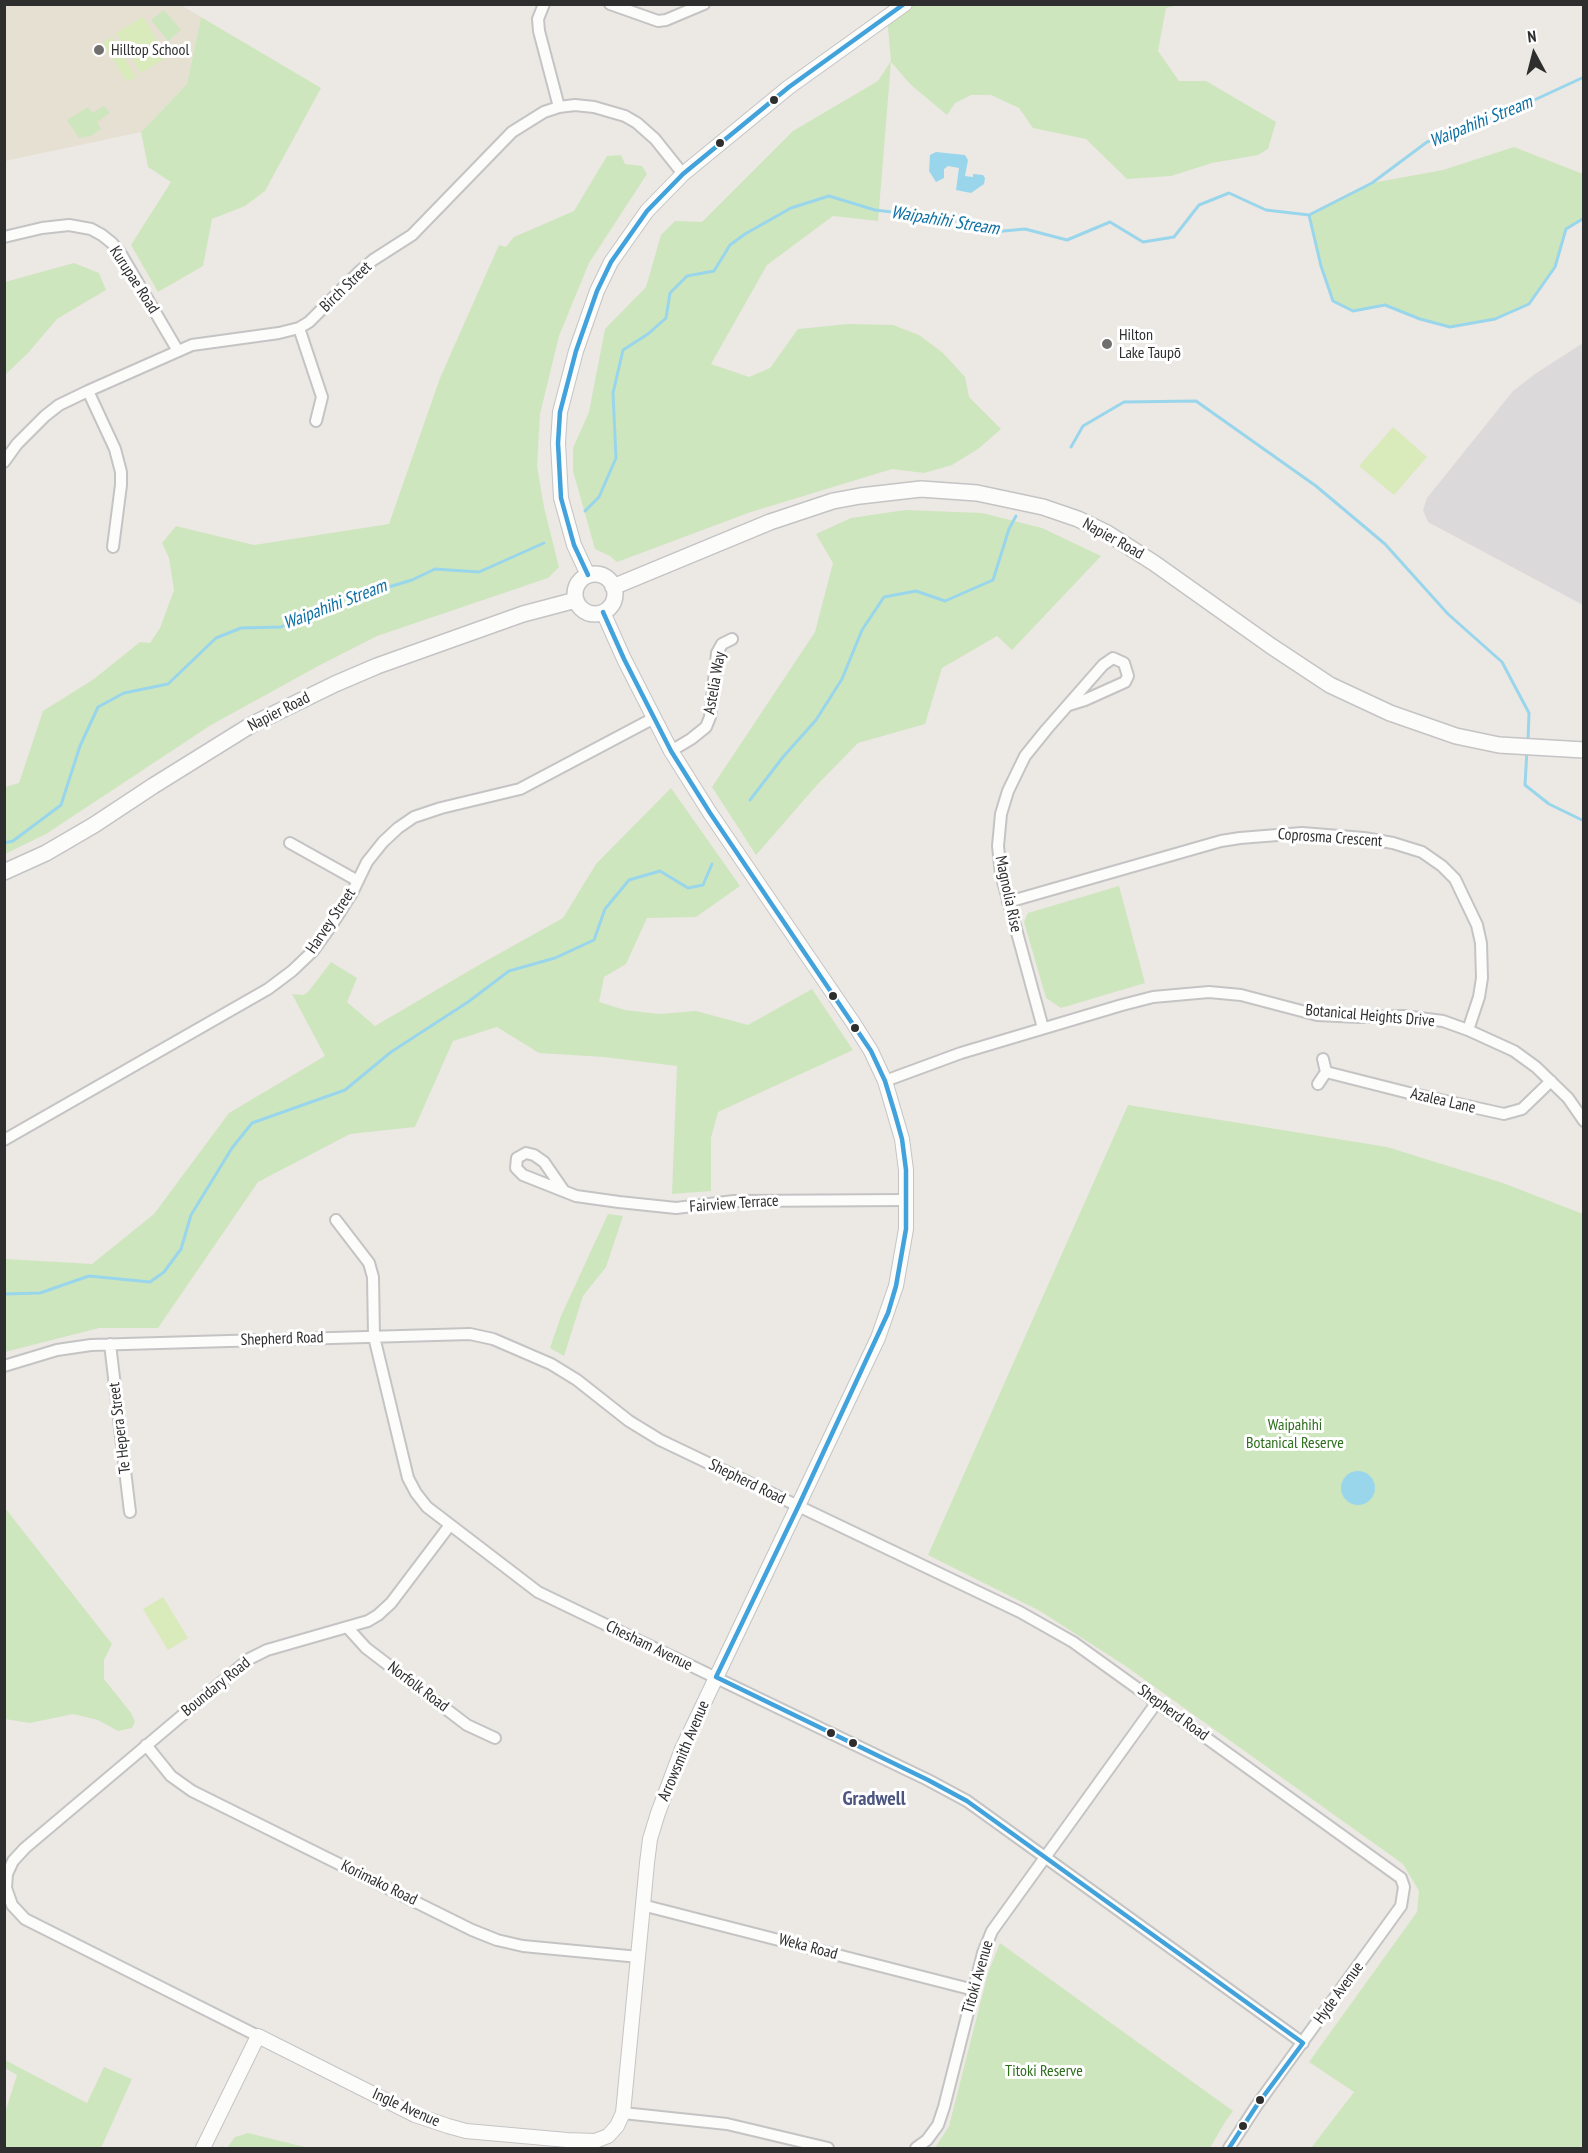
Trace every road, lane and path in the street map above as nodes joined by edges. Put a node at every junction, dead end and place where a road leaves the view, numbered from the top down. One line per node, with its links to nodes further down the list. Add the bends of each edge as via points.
1 (544, 4): 5 (street, via 538,19 539,31)
2 (609, 4): 3 (street, via 658,21)
3 (704, 4)
4 (905, 4): 6 (street, via 789,87)
5 (559, 107): 6 (street, Birch Street, via 594,107 625,116 655,139); 8 (street, Birch Street, via 512,132 412,235 373,260)
6 (683, 174): 14 (street, via 647,211 611,262 589,312 567,381 560,412 558,474 574,545)
7 (4, 237): 9 (street, Kurupae Road, via 69,225 102,235 126,262)
8 (299, 328): 9 (street, Birch Street, via 213,341); 11 (street, via 322,397)
9 (178, 351): 10 (street, Birch Street)
10 (88, 391): 12 (street, Birch Street, via 60,405 29,429); 13 (street, via 115,449 121,472)
11 (316, 422)
12 (4, 462)
13 (113, 547)
14 (588, 575): 15 (main road, via 603,576); 16 (main road, via 577,585)
15 (613, 586): 17 (main road, via 614,598); 21 (main road, Napier Road, via 770,522 833,501 921,489 977,493 1052,510 1107,533 1330,685 1390,713 1456,736 1499,745)
16 (576, 600): 17 (main road, via 584,610); 24 (main road, Napier Road, via 524,614 335,684 252,725 94,825)
17 (603, 612): 20 (street, Arrowsmith Avenue)
18 (732, 639): 22 (street, Astelia Way, via 722,644 717,653 706,727)
19 (1069, 705): 19 (street, Magnolia Rise, via 1103,665 1113,658 1124,663 1128,676 1125,682); 26 (street, Magnolia Rise, via 1025,756 1008,791 998,846)
20 (654, 718): 22 (street, Arrowsmith Avenue); 25 (street, Harvey Street, via 520,789 414,817 382,842)
21 (1584, 750)
22 (671, 751): 32 (street, Arrowsmith Avenue, via 854,1024)
23 (290, 843): 25 (street)
24 (4, 872)
25 (358, 880): 35 (street, Harvey Street, via 313,951 268,989)
26 (1008, 902): 27 (street, Magnolia Rise); 28 (street, Coprosma Crescent, via 1240,838 1302,833 1393,843 1422,852 1442,866 1455,879 1477,925 1482,978)
27 (1043, 1028): 28 (street, Botanical Heights Drive, via 1153,997 1209,992 1241,995 1317,1015 1404,1016 1443,1021); 32 (street, Botanical Heights Drive)
28 (1468, 1030): 31 (street, Botanical Heights Drive, via 1514,1051)
29 (1323, 1059): 30 (street)
30 (1326, 1072): 31 (street, Azalea Lane, via 1504,1114 1522,1109); 33 (street)
31 (1551, 1081): 34 (street, Botanical Heights Drive)
32 (885, 1082): 37 (street, Arrowsmith Avenue, via 902,1138)
33 (1318, 1084)
34 (1584, 1121)
35 (4, 1140)
36 (564, 1191): 37 (street, Fairview Terrace, via 576,1196 676,1208 734,1201)
37 (907, 1200): 42 (street, Arrowsmith Avenue, via 902,1251 888,1313)
38 (336, 1220): 39 (street, Chesham Avenue, via 369,1263)
39 (374, 1336): 40 (street, Shepherd Road); 42 (street, Shepherd Road, via 470,1334 510,1345 551,1364 660,1440); 44 (street, Chesham Avenue, via 408,1478 427,1507)
40 (110, 1344): 41 (street, Shepherd Road, via 74,1346); 43 (street, Te Hepera Street)
41 (4, 1366)
42 (798, 1507): 46 (street, Arrowsmith Avenue); 47 (street, Shepherd Road, via 1040,1622)
43 (130, 1512)
44 (450, 1525): 45 (street, Boundary Road, via 391,1603 368,1621); 46 (street, Chesham Avenue, via 538,1592)
45 (347, 1627): 48 (street, Norfolk Road, via 366,1648 467,1725); 49 (street, Boundary Road, via 257,1654)
46 (716, 1677): 50 (street, Chesham Avenue, via 967,1801); 53 (street, Arrowsmith Avenue, via 682,1749 658,1813 650,1839)
47 (1157, 1702): 50 (street, Titoki Avenue); 52 (street, Shepherd Road, via 1401,1878)
48 (495, 1738)
49 (146, 1744): 51 (street, Boundary Road, via 25,1848 13,1861); 54 (street, Korimako Road, via 171,1776 192,1791 472,1930 523,1946)
50 (1044, 1858): 55 (street, Titoki Avenue, via 992,1931); 57 (street, Chesham Avenue)
51 (5, 1888): 56 (street, Boundary Road, via 12,1905 25,1919)
52 (1404, 1895): 57 (street, Hyde Avenue, via 1397,1913)
53 (642, 1905): 54 (street, Arrowsmith Avenue); 55 (street, Weka Road)
54 (639, 1957): 58 (street, Arrowsmith Avenue)
55 (974, 1990): 61 (street, Titoki Avenue, via 938,2125)
56 (258, 2036): 58 (street, Ingle Avenue, via 415,2115 466,2131 595,2141 608,2136); 59 (street)
57 (1303, 2043): 62 (street, Hyde Avenue)
58 (623, 2113): 60 (street, via 727,2124)
59 (203, 2148)
60 (828, 2148)
61 (916, 2148)
62 (1230, 2148)

